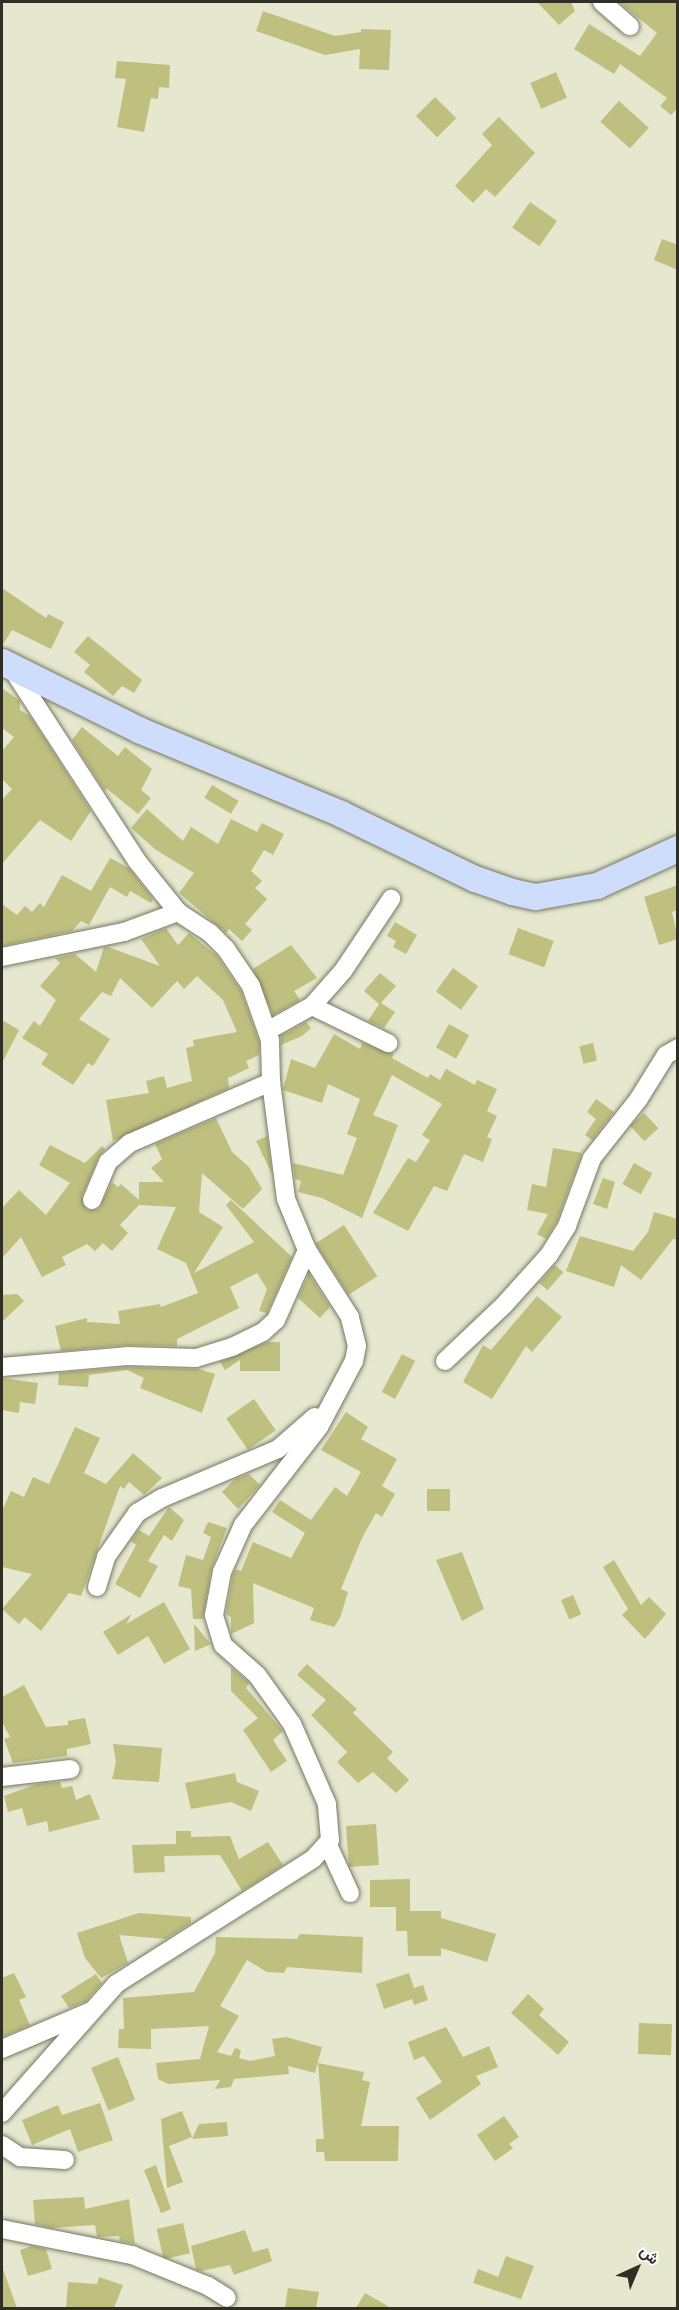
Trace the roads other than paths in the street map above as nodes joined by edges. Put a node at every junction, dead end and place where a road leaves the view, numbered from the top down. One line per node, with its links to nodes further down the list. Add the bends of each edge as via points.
1 (602, 2): 2 (street)
2 (630, 26)
3 (6, 664): 4 (main road, via 141,731 341,814 475,879 512,892 536,897 597,886); 6 (street, via 106,816)
4 (678, 849)
5 (391, 899): 8 (street, via 343,971)
6 (178, 912): 7 (street, via 124,932); 9 (street, via 210,933 238,963 261,1008)
7 (2, 957)
8 (312, 1005): 9 (street); 10 (street)
9 (267, 1031): 12 (street)
10 (388, 1043)
11 (678, 1048): 15 (street, via 666,1055 638,1100 592,1158 567,1226 549,1255)
12 (271, 1082): 13 (street, via 124,1147 108,1162); 14 (street, via 286,1199)
13 (92, 1200)
14 (307, 1250): 16 (street, via 276,1320 263,1332 232,1347 196,1358 127,1356); 17 (street, via 350,1317 357,1338 354,1361)
15 (445, 1361)
16 (2, 1367)
17 (339, 1392): 18 (street, via 278,1449 162,1498 137,1513 106,1557); 21 (street, via 319,1427 243,1525 222,1572 214,1615 223,1645 257,1675 292,1724 327,1804 332,1833)
18 (97, 1587)
19 (71, 1769): 20 (street)
20 (2, 1777)
21 (328, 1845): 22 (street); 23 (street, via 304,1865 116,1984)
22 (350, 1893)
23 (93, 2010): 24 (street); 25 (street)
24 (2, 2049)
25 (2, 2113)
26 (2, 2145): 27 (street, via 31,2159)
27 (65, 2160)
28 (2, 2229): 29 (street, via 132,2254)
29 (227, 2298)

